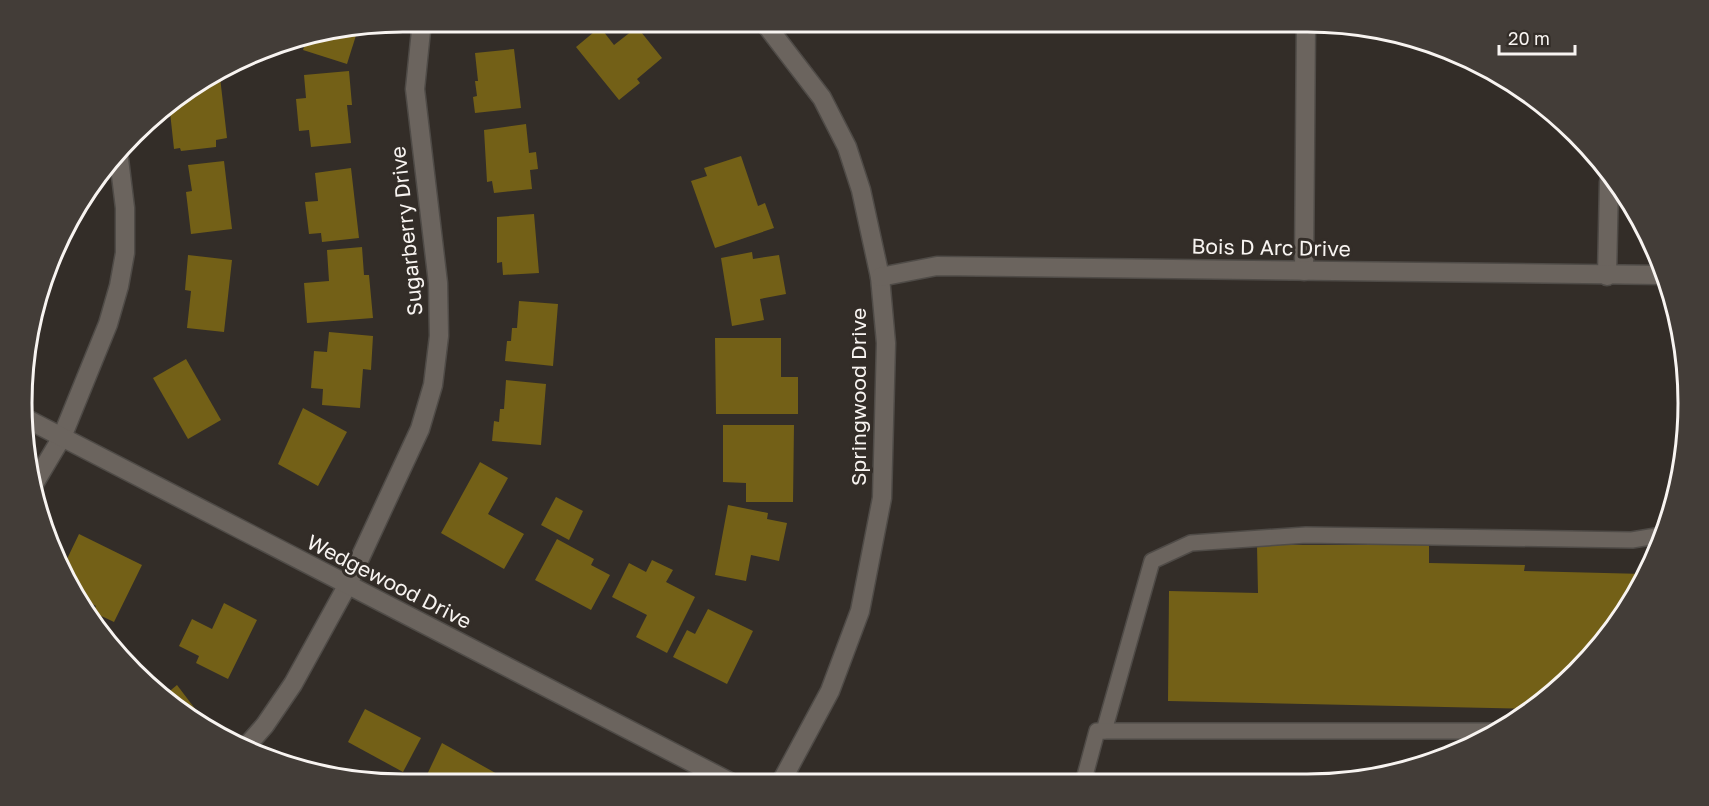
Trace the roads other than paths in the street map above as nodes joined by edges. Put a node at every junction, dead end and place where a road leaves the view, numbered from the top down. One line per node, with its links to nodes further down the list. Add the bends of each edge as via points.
1 (421, 32): 14 (street, Sugarberry Drive, via 415,89 438,283 439,336 433,386 420,429)
2 (771, 32): 9 (street, Springwood Drive, via 822,98 847,147)
3 (1306, 32): 6 (street)
4 (120, 163): 11 (street, via 125,253 119,286 108,324)
5 (1609, 188): 8 (street)
6 (1304, 271): 8 (street, Bois D Arc Drive); 9 (street, Bois D Arc Drive, via 936,266)
7 (1655, 275): 8 (street, Bois D Arc Drive)
8 (1608, 276)
9 (880, 277): 19 (street, Springwood Drive, via 886,343 882,498 863,600 830,691)
10 (32, 422): 11 (street, Wedgewood Drive)
11 (62, 437): 12 (street); 14 (street, Wedgewood Drive)
12 (39, 475)
13 (1652, 537): 15 (lane, via 1632,540 1306,535 1191,543 1152,561)
14 (347, 586): 17 (street, Sugarberry Drive, via 293,684); 18 (street, Wedgewood Drive)
15 (1104, 731): 16 (lane); 20 (lane, via 1097,730)
16 (1480, 731)
17 (251, 741)
18 (714, 774)
19 (785, 774)
20 (1085, 774)

